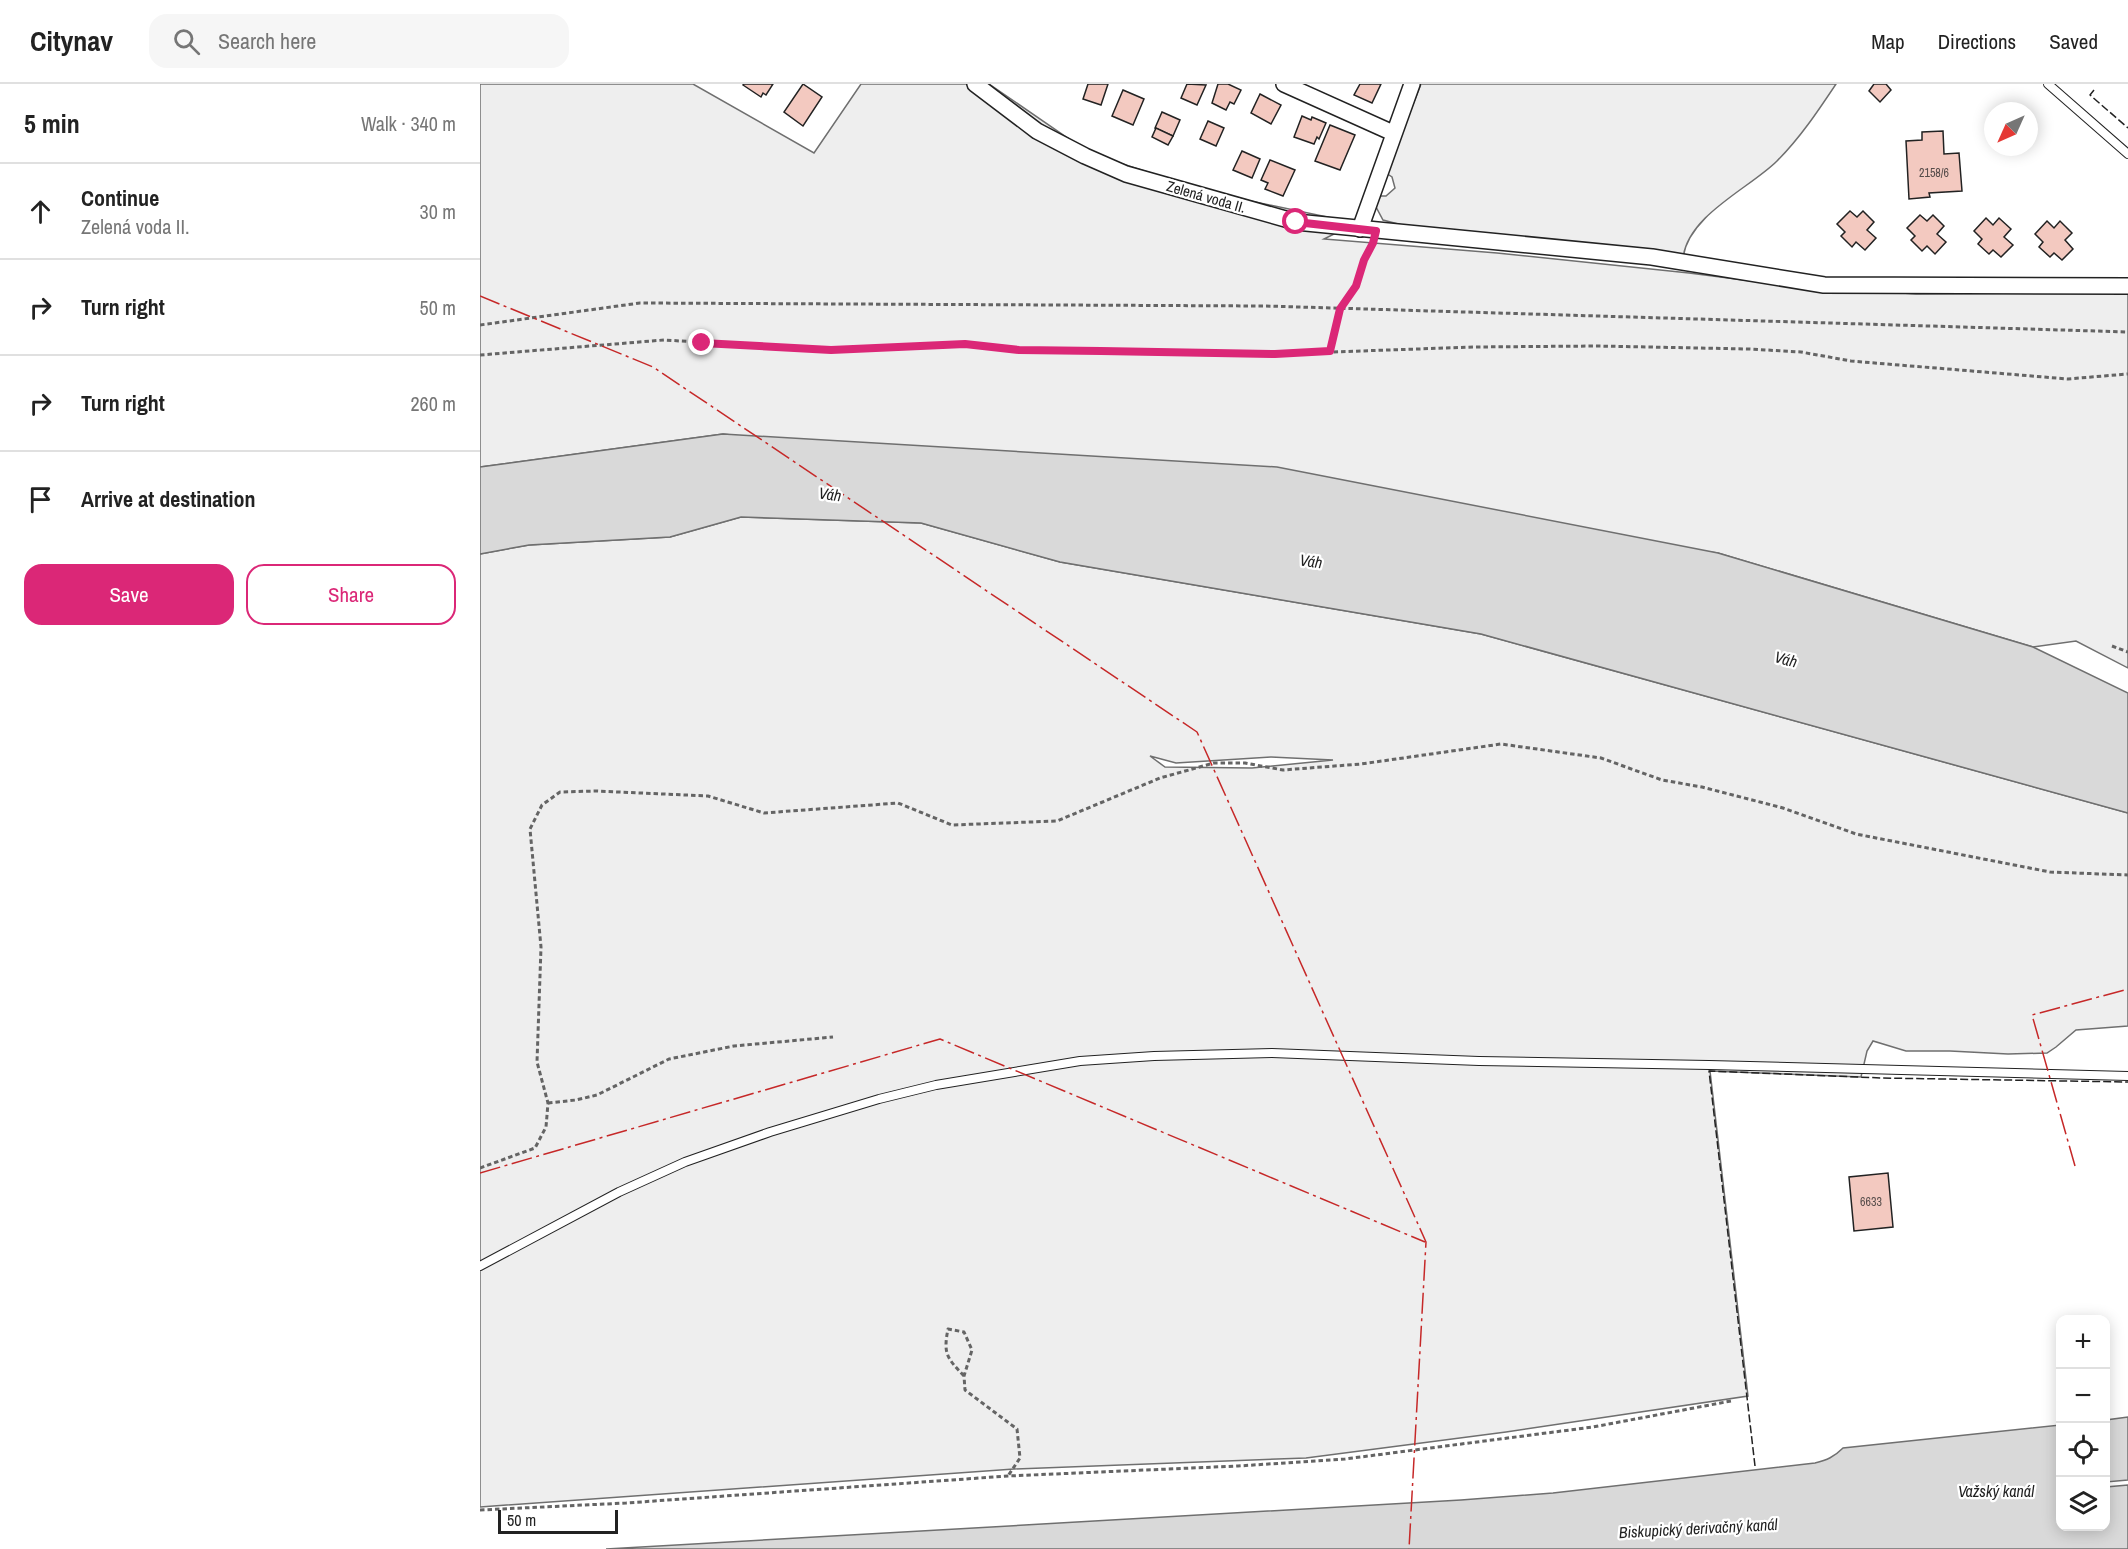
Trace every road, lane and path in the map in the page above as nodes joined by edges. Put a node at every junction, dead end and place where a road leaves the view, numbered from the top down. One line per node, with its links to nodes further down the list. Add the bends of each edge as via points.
1 (975, 84): 7 (street, Zelená voda II., via 1037,131 1126,174 1296,222)
2 (1284, 84): 5 (street)
3 (1412, 84): 5 (street)
4 (2048, 84): 6 (lane)
5 (1393, 133): 7 (street)
6 (2128, 154)
7 (1368, 230): 8 (street, Zelená voda II., via 1652,257 1824,285); 9 (path, via 1373,243 1356,286)
8 (2128, 286)
9 (1340, 309): 10 (path, via 640,303); 11 (path); 12 (path)
10 (480, 325)
11 (2128, 332)
12 (1330, 351): 13 (path, via 1275,354 1042,350 965,344 831,350 664,340); 14 (path, via 1474,346 1749,349 1801,352 1851,362 2068,379)
13 (480, 355)
14 (2128, 374)
15 (2112, 646): 16 (path)
16 (2128, 652)
17 (2128, 875): 20 (path, via 2050,872 1856,834 1783,808 1662,780 1601,758 1501,744 1361,764 1283,770 1245,763 1214,763 1160,778 1057,821 952,825 898,803 764,813 708,796 560,792 542,805 530,829 541,947 537,1062)
18 (833, 1037): 20 (path, via 734,1046 669,1059 597,1095)
19 (2128, 1076): 22 (lane, via 1479,1062 1272,1053 1080,1061 936,1085 770,1132 619,1191)
20 (548, 1103): 21 (path, via 546,1127 535,1148)
21 (480, 1168)
22 (480, 1266)
23 (964, 1376): 23 (path, via 972,1350 964,1332 948,1329 944,1347); 25 (path, via 965,1390 1017,1429 1020,1458)
24 (1731, 1401): 25 (path, via 1593,1428 1345,1459)
25 (1008, 1476): 26 (path)
26 (480, 1510)

